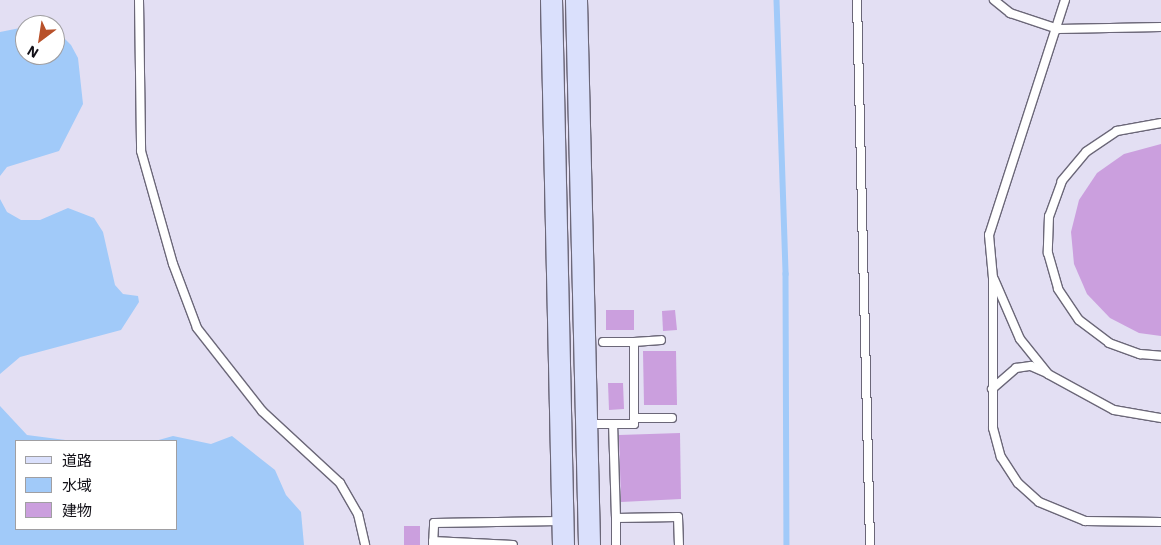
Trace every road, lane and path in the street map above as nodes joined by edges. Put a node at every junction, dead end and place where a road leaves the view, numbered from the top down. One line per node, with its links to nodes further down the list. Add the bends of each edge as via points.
1 (139, 0): 26 (lane, via 140,150 173,264 197,328 262,411 340,484 358,514)
2 (551, 0): 23 (street)
3 (576, 0): 20 (street)
4 (857, 0): 32 (lane)
5 (994, 0): 8 (lane, via 1010,13)
6 (1065, 0): 8 (lane)
7 (1161, 27): 8 (lane)
8 (1058, 29): 10 (lane, via 989,235)
9 (1161, 123): 14 (lane, via 1117,132 1086,152 1062,181 1049,216 1048,253 1058,289 1079,320 1108,343 1140,354)
10 (993, 278): 15 (lane, via 1020,339); 16 (lane)
11 (660, 340): 13 (lane)
12 (603, 342): 13 (lane)
13 (634, 342): 17 (lane)
14 (1161, 356)
15 (1048, 374): 16 (lane, via 1031,366 1016,368); 19 (lane, via 1114,410)
16 (992, 389): 24 (lane, via 992,428 1001,457 1018,483 1039,502 1085,521)
17 (634, 418): 18 (lane); 21 (lane, via 634,424)
18 (672, 418)
19 (1161, 418)
20 (586, 424): 21 (lane); 29 (street)
21 (613, 424): 22 (lane)
22 (616, 518): 30 (lane); 31 (lane, via 678,517)
23 (563, 521): 25 (lane, via 434,523); 28 (street)
24 (1161, 522)
25 (433, 543): 27 (lane)
26 (365, 545)
27 (513, 545)
28 (563, 545)
29 (589, 545)
30 (616, 545)
31 (679, 545)
32 (870, 545)

